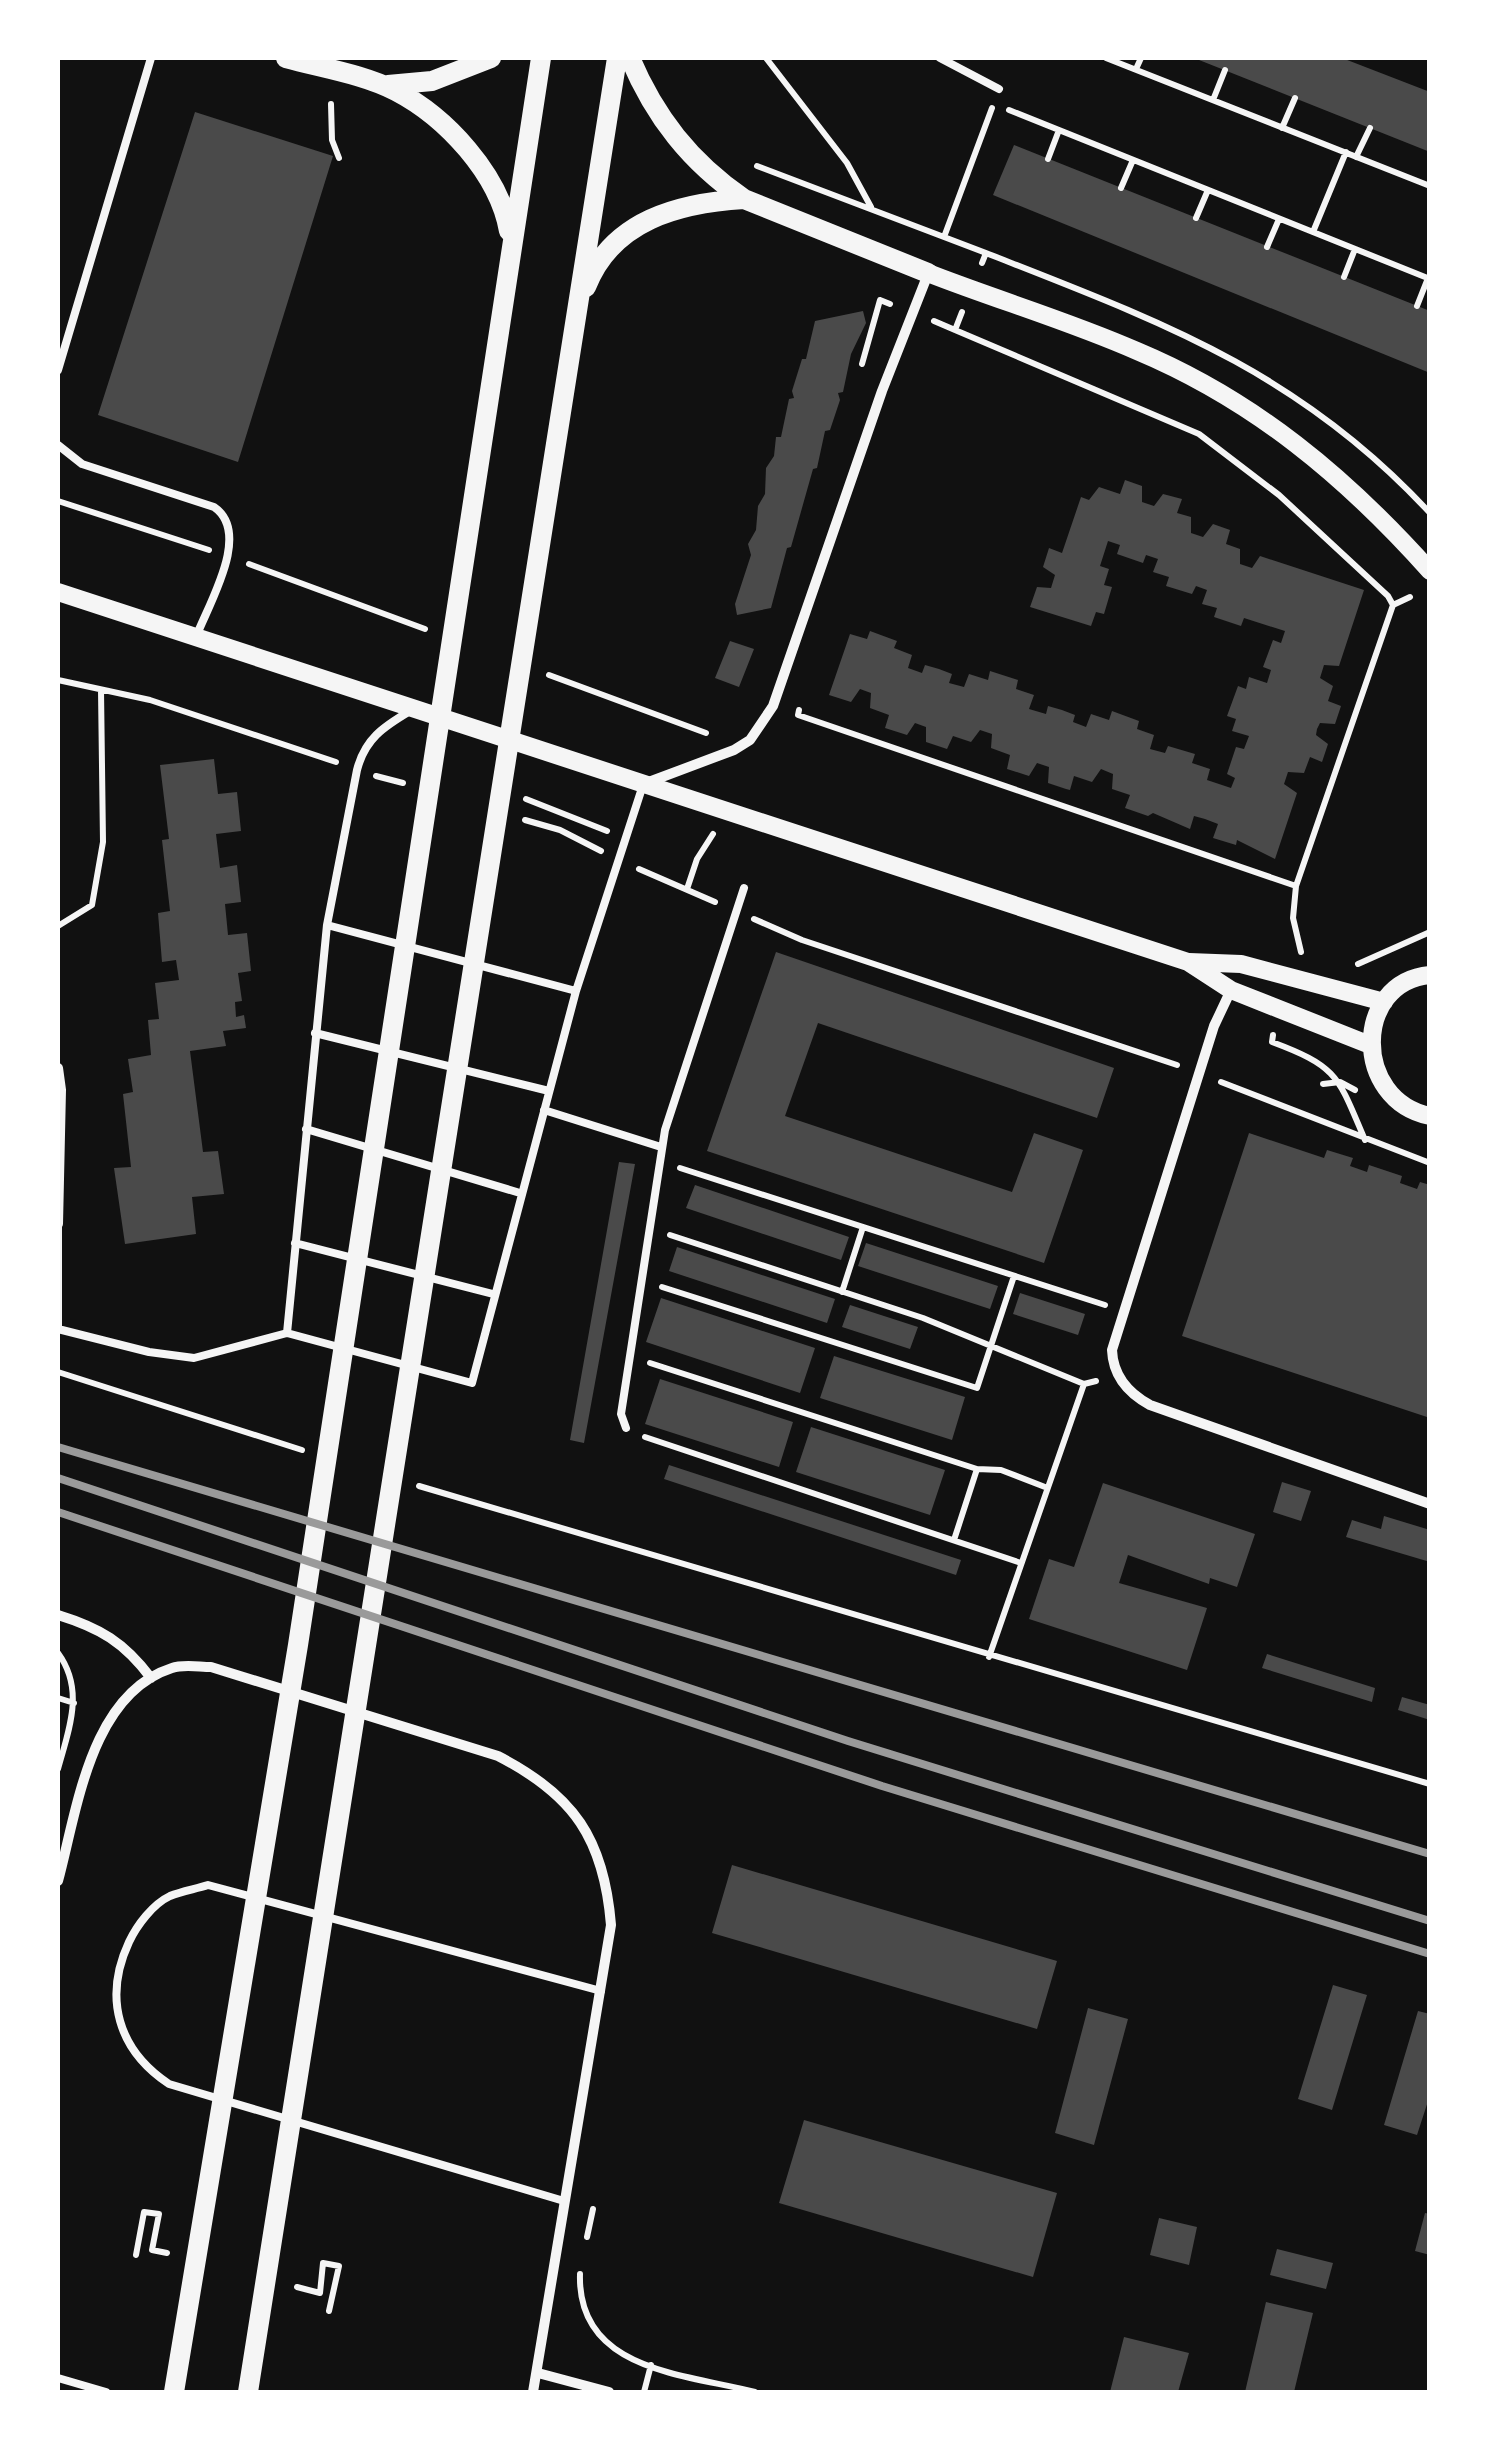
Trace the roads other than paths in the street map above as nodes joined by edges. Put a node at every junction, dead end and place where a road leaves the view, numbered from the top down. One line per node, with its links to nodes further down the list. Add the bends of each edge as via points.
1 (151, 58): 14 (lane)
2 (286, 58): 8 (main road)
3 (491, 58): 8 (main road, via 432,81)
4 (541, 58): 11 (main road)
5 (617, 58): 13 (main road)
6 (630, 58): 10 (main road, via 682,145)
7 (940, 58): 9 (lane)
8 (381, 84): 11 (main road, via 441,122 478,163 501,203)
9 (999, 88)
10 (744, 199): 12 (main road); 13 (main road, via 693,203 652,216 605,254)
11 (510, 242): 52 (main road, via 304,1606)
12 (928, 272): 16 (street, via 1137,350 1227,396 1276,426 1373,507); 20 (street, via 773,706 750,740)
13 (576, 310): 53 (main road)
14 (58, 370)
15 (58, 446): 18 (lane, via 82,464 214,507 231,530)
16 (1430, 571)
17 (58, 592): 18 (street)
18 (196, 637): 19 (street)
19 (414, 708): 20 (street); 22 (lane, via 362,748)
20 (643, 784): 23 (street); 26 (lane)
21 (744, 888): 35 (lane)
22 (328, 924): 26 (lane); 28 (lane)
23 (1188, 962): 25 (street); 27 (street, via 1242,964)
24 (1430, 975): 27 (street)
25 (1232, 990): 29 (street); 43 (street, via 1214,1026 1112,1360 1136,1397)
26 (576, 991): 31 (lane)
27 (1384, 1002): 29 (street)
28 (315, 1033): 31 (lane); 34 (lane)
29 (1370, 1045): 33 (street, via 1383,1086 1398,1102)
30 (58, 1068): 37 (street)
31 (549, 1091): 32 (lane)
32 (544, 1110): 35 (lane); 36 (lane)
33 (1430, 1116)
34 (306, 1130): 36 (lane); 38 (lane)
35 (661, 1148): 42 (lane, via 620,1414)
36 (520, 1193): 39 (lane)
37 (58, 1224): 40 (lane)
38 (295, 1243): 39 (lane); 41 (lane)
39 (493, 1294): 41 (lane, via 472,1383)
40 (58, 1329): 41 (lane, via 194,1358)
41 (287, 1333)
42 (626, 1428)
43 (1430, 1504)
44 (58, 1614): 45 (street, via 100,1628 129,1648)
45 (151, 1678): 46 (street, via 112,1714 86,1777); 47 (street, via 174,1667 211,1667 498,1756 537,1776 566,1800 602,1866 611,1925)
46 (58, 1881)
47 (601, 1991): 48 (street); 48 (lane, via 208,1885 168,1896 136,1926 118,1964 114,1997 120,2029 144,2067 168,2084)
48 (564, 2201): 49 (street)
49 (538, 2373): 54 (street); 55 (street)
50 (58, 2378): 51 (lane)
51 (106, 2392)
52 (174, 2392)
53 (248, 2392)
54 (533, 2392)
55 (609, 2392)

